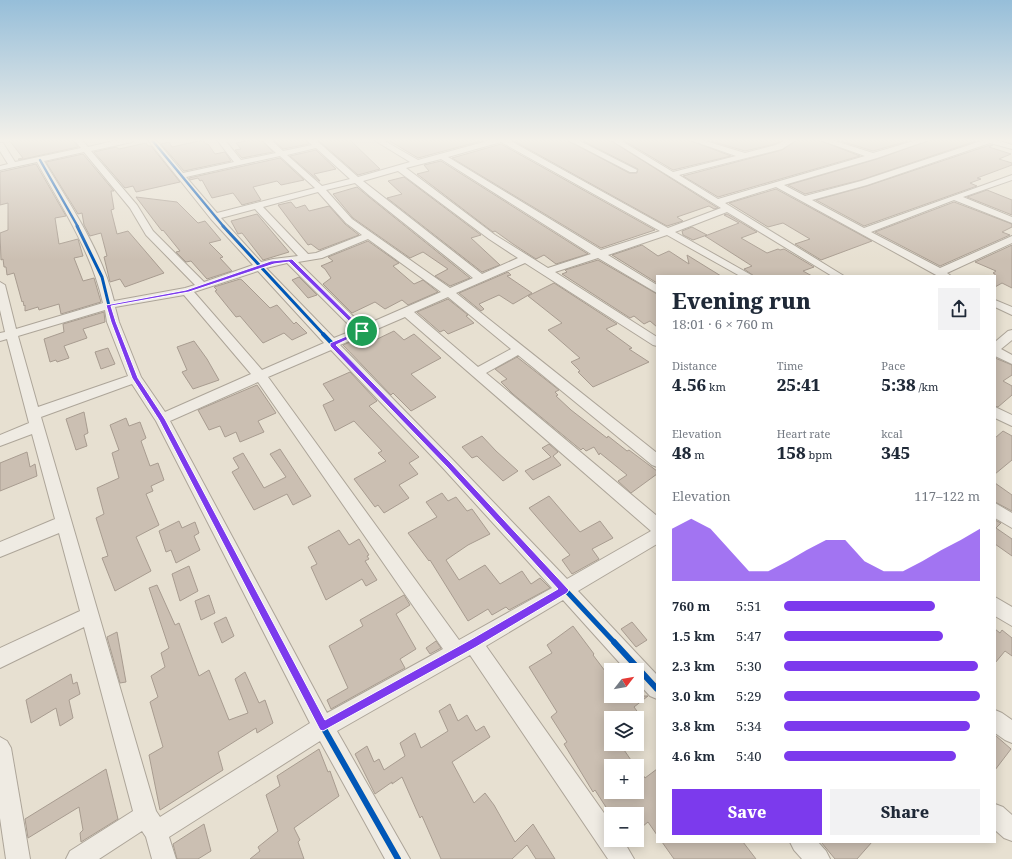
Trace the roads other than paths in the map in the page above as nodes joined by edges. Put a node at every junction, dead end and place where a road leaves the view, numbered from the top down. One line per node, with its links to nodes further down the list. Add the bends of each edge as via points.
1 (51, 180): 42 (street, via 88,248 104,284)
2 (112, 180): 37 (street, via 134,207 149,233)
3 (183, 180): 20 (street)
4 (310, 180): 14 (street)
5 (355, 180): 14 (street); 35 (street)
6 (416, 180): 28 (street)
7 (481, 180): 26 (street)
8 (576, 180): 22 (street)
9 (683, 180): 17 (street)
10 (790, 180): 13 (street)
11 (873, 180): 16 (street)
12 (1004, 180): 15 (street)
13 (776, 184): 16 (street); 17 (street)
14 (320, 189): 18 (street); 24 (street, via 342,215)
15 (956, 198): 21 (street); 23 (street)
16 (804, 199): 23 (street)
17 (718, 202): 19 (street)
18 (256, 205): 20 (street); 27 (street)
19 (727, 209): 22 (street); 34 (street)
20 (214, 217): 30 (street)
21 (1012, 220)
22 (669, 231): 26 (street); 33 (street)
23 (864, 231): 32 (street)
24 (368, 236): 27 (street, via 318,256); 40 (street)
25 (1012, 239): 32 (street)
26 (601, 254): 31 (street); 38 (street)
27 (305, 257): 29 (street)
28 (525, 259): 31 (street); 35 (street)
29 (290, 260): 30 (street); 45 (street)
30 (259, 267): 37 (street); 49 (street)
31 (546, 272): 48 (street)
32 (943, 274)
33 (746, 275)
34 (834, 275)
35 (480, 278): 40 (street)
36 (0, 285): 47 (street)
37 (202, 286): 39 (street)
38 (656, 289)
39 (187, 291): 42 (street); 55 (street)
40 (448, 292): 43 (street); 51 (street)
41 (996, 304): 44 (street)
42 (109, 305): 47 (street); 56 (street, via 115,328)
43 (405, 311): 45 (street); 54 (street)
44 (1012, 312)
45 (362, 331): 49 (street)
46 (1012, 334): 50 (street)
47 (5, 335): 59 (street)
48 (656, 341)
49 (332, 344): 55 (street); 69 (street, via 449,465)
50 (996, 349)
51 (519, 350): 54 (street); 62 (street)
52 (996, 351): 53 (street)
53 (1012, 360)
54 (478, 372): 66 (street)
55 (260, 376): 58 (street); 73 (street)
56 (135, 378): 58 (street); 59 (street)
57 (996, 413): 60 (street)
58 (162, 419): 77 (street)
59 (36, 420): 61 (street); 65 (street)
60 (1012, 421)
61 (0, 440)
62 (656, 459)
63 (996, 511): 64 (street)
64 (1012, 521)
65 (64, 523): 68 (street); 71 (street)
66 (656, 525)
67 (656, 537): 69 (street)
68 (0, 550)
69 (564, 590): 73 (street); 75 (street)
70 (996, 607): 72 (street)
71 (90, 615): 74 (street); 81 (street)
72 (1012, 617)
73 (465, 648): 77 (street); 88 (street)
74 (0, 658)
75 (656, 688)
76 (996, 721): 78 (street)
77 (323, 727): 81 (street); 87 (street)
78 (1012, 733)
79 (0, 748): 84 (street)
80 (996, 816): 82 (street)
81 (151, 824): 85 (street); 86 (street)
82 (1012, 830)
83 (803, 843): 89 (street)
84 (18, 859)
85 (78, 859)
86 (164, 859)
87 (398, 859)
88 (622, 859)
89 (818, 859)

